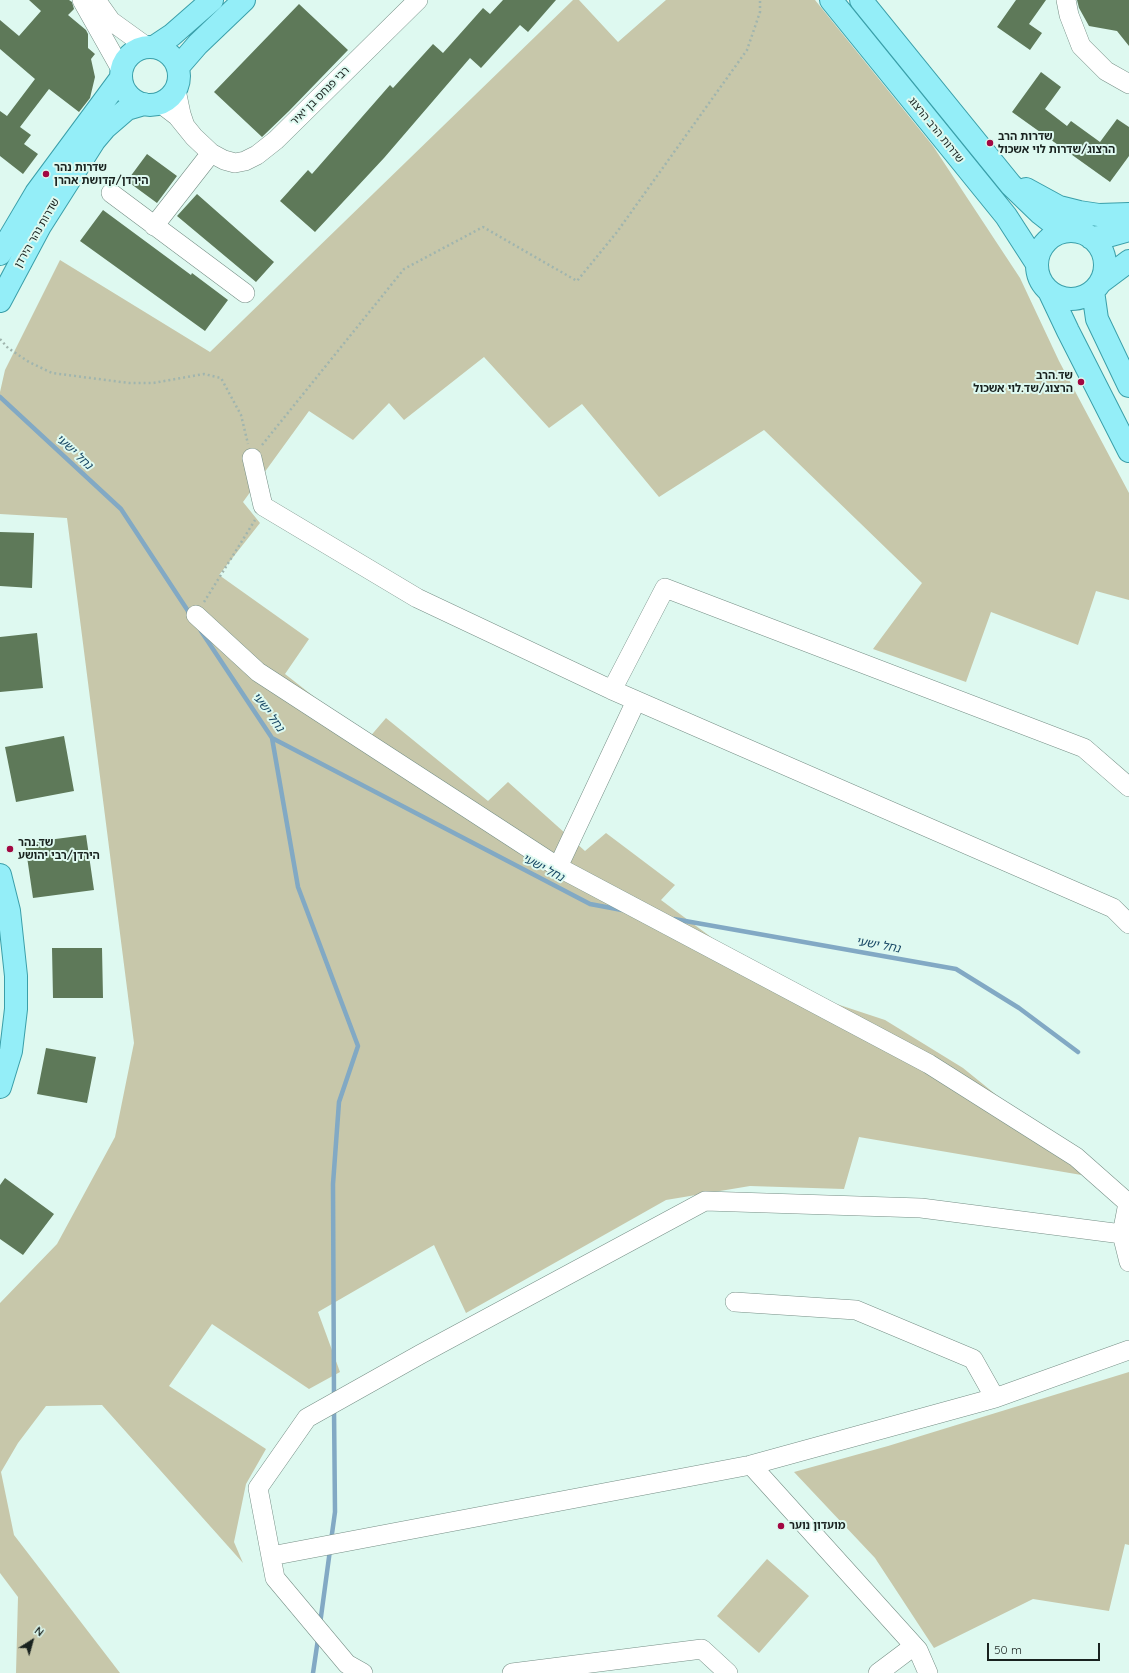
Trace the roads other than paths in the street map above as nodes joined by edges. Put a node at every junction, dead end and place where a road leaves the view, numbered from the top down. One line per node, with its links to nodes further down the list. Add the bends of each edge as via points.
1 (82, 0): 11 (street)
2 (96, 0): 9 (street, via 111,21)
3 (212, 0): 9 (main road, via 172,35)
4 (244, 0): 10 (main road)
5 (418, 0): 14 (street, רבי פנחס בן יאיר, via 267,148 257,155 235,163)
6 (831, 0): 24 (main road, שדרות הרב הרצוג, via 1006,216)
7 (861, 0): 15 (main road)
8 (1066, 0): 12 (street, via 1081,46 1106,71)
9 (151, 47): 10 (main road, via 169,54); 11 (main road, via 133,52 128,57)
10 (178, 67): 13 (main road, via 179,82)
11 (121, 75): 13 (main road, via 128,95 136,101); 22 (main road, שדרות נהר הירדן, via 36,193)
12 (1129, 84)
13 (160, 99): 14 (street, רבי פנחס בן יאיר); 28 (main road, שדרות נהר הירדן, via 126,109 94,141 40,226)
14 (211, 153): 18 (street)
15 (999, 170): 17 (main road, via 1029,191 1060,207 1099,215); 20 (main road, via 1040,213 1054,224)
16 (111, 193): 18 (street)
17 (1129, 214)
18 (154, 226): 26 (street)
19 (1129, 230): 21 (main road)
20 (1071, 231): 21 (main road); 24 (main road, via 1051,238 1039,254)
21 (1091, 238): 25 (main road, via 1098,245 1104,258 1104,273)
22 (0, 254)
23 (1129, 261): 25 (main road)
24 (1037, 264): 27 (main road, via 1038,275)
25 (1097, 287): 27 (main road, via 1084,297 1072,300); 29 (main road, via 1097,320)
26 (245, 293)
27 (1050, 293): 30 (main road)
28 (0, 301)
29 (1129, 386)
30 (1129, 451)
31 (252, 458): 33 (street, via 263,506 417,598)
32 (196, 615): 36 (street, via 258,672)
33 (612, 690): 34 (street); 35 (street, via 665,588 1084,748)
34 (636, 701): 36 (street); 38 (street, via 1113,908)
35 (1129, 787)
36 (558, 867): 40 (street, via 929,1064 1076,1157 1128,1203)
37 (0, 875): 39 (main road, via 13,948 16,1009 11,1051)
38 (1129, 924)
39 (0, 1087)
40 (1122, 1234): 41 (street); 46 (street, via 920,1208 705,1201 420,1354 307,1418 258,1488)
41 (1129, 1262)
42 (735, 1302): 44 (street, via 856,1310 973,1359)
43 (1129, 1350): 44 (street)
44 (995, 1398): 45 (street)
45 (751, 1466): 46 (street); 47 (street)
46 (271, 1556): 48 (street, via 275,1578 347,1664)
47 (914, 1646): 51 (street); 52 (street)
48 (363, 1673)
49 (512, 1673): 50 (street, via 702,1649)
50 (728, 1673)
51 (878, 1673)
52 (928, 1673)

